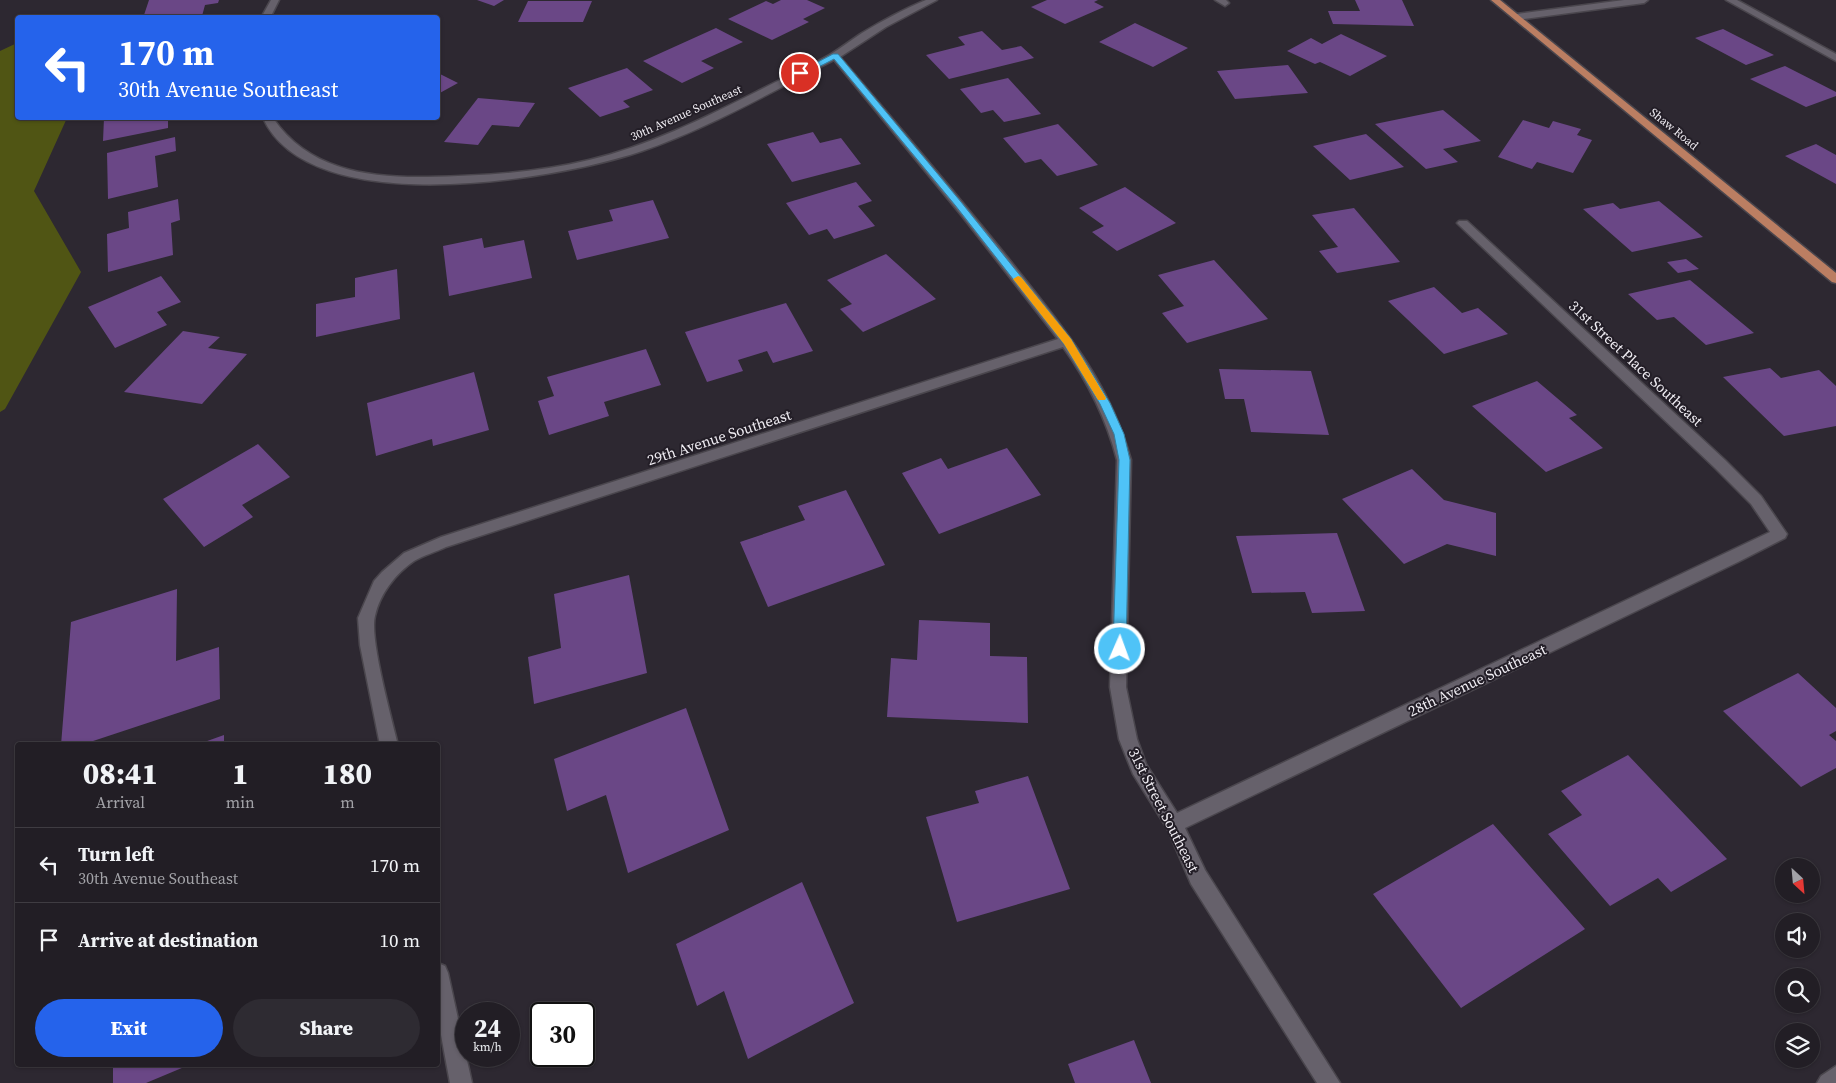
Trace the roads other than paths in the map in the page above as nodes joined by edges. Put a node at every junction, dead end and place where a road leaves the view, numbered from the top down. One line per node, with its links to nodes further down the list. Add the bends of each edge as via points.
1 (276, 0): 6 (street)
2 (933, 0): 8 (street, 30th Avenue Southeast, via 854,42)
3 (1495, 0): 7 (main road, Shaw Road)
4 (1644, 0): 7 (street)
5 (1730, 0): 9 (street)
6 (267, 15)
7 (1517, 17): 12 (main road, Shaw Road)
8 (835, 56): 10 (street, 30th Avenue Southeast, via 639,149 566,168 491,179 402,180 335,170 290,144); 13 (street, 31st Street Southeast, via 958,203)
9 (1836, 58)
10 (269, 120)
11 (1463, 223): 14 (street, 31st Street Place Southeast, via 1720,464 1756,500)
12 (1836, 279)
13 (1067, 342): 15 (street, 29th Avenue Southeast, via 440,543 410,557 379,586 366,618 368,645); 16 (street, 31st Street Southeast, via 1105,403 1119,434 1124,460 1118,687 1128,739 1139,768)
14 (1780, 534): 16 (street, 28th Avenue Southeast)
15 (388, 742)
16 (1174, 824): 20 (street, 31st Street Southeast, via 1198,877)
17 (440, 983): 19 (street)
18 (1836, 1077): 21 (street)
19 (461, 1083)
20 (1329, 1083)
21 (1828, 1083)

